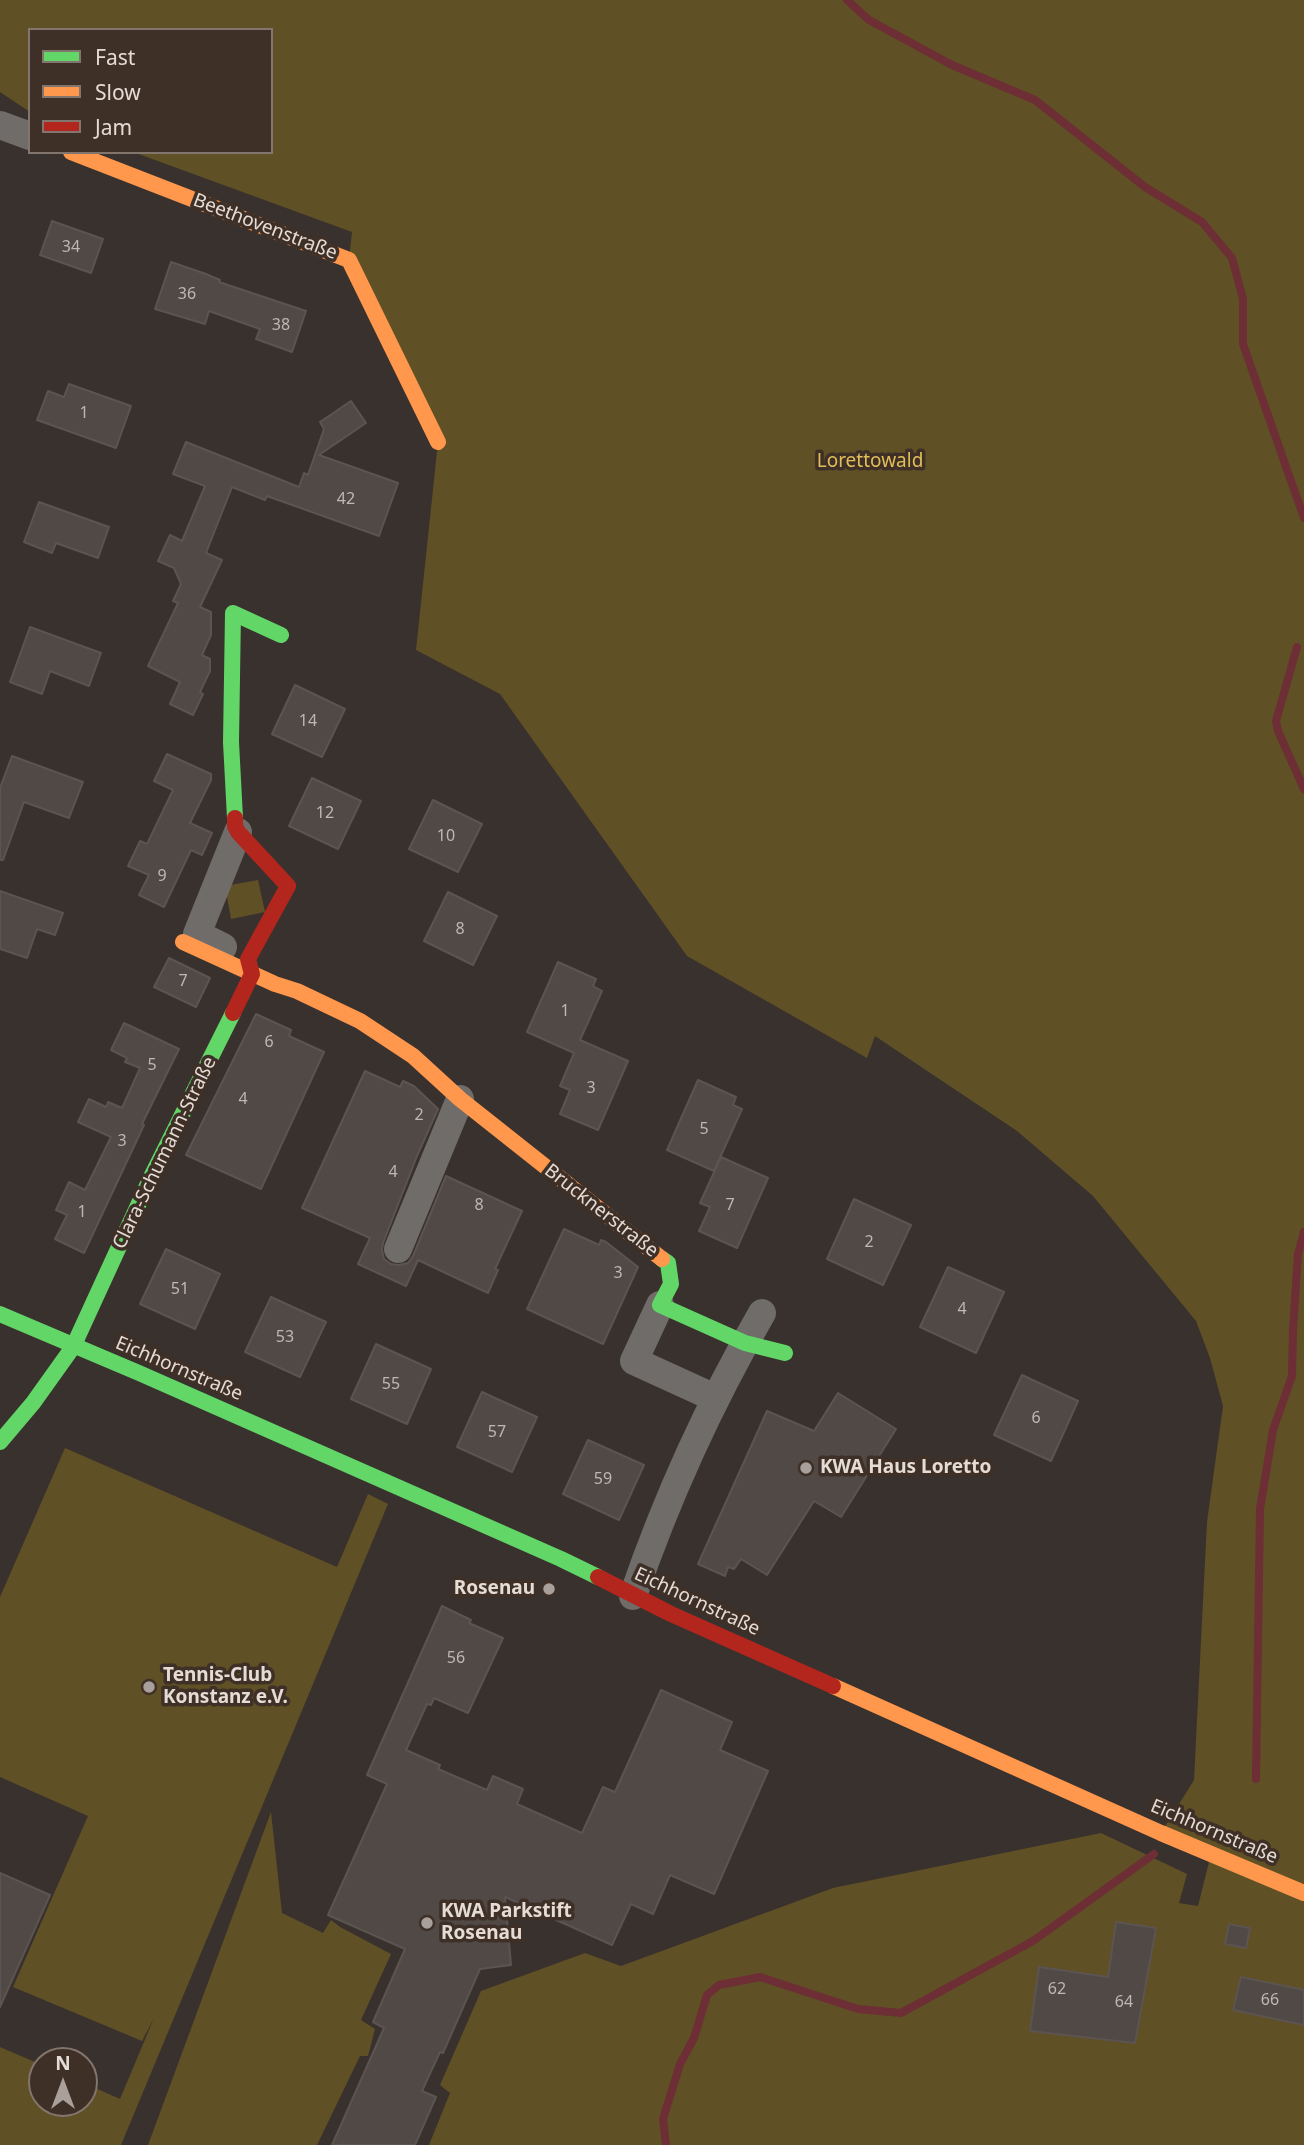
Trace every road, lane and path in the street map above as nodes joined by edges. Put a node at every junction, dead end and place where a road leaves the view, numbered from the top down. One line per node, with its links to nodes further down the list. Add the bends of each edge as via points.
1 (0, 125): 2 (street)
2 (28, 135)
3 (76, 154): 4 (street, Beethovenstraße, via 349,260)
4 (438, 442)
5 (281, 635): 6 (street, via 233,613 231,742)
6 (238, 832): 8 (street, Clara-Schumann-Straße, via 288,886); 8 (street, via 197,934)
7 (183, 942): 8 (street, Brucknerstraße)
8 (250, 967): 9 (street, Brucknerstraße, via 360,1021 413,1056); 15 (street, Clara-Schumann-Straße)
9 (460, 1099): 10 (street); 11 (street, Brucknerstraße, via 667,1263 671,1284)
10 (398, 1249)
11 (660, 1306): 14 (street); 17 (street, via 634,1361)
12 (0, 1314): 15 (street, Eichhornstraße)
13 (762, 1314): 14 (street)
14 (745, 1343): 16 (street); 17 (street)
15 (73, 1347): 18 (street); 19 (street, Eichhornstraße, via 529,1545)
16 (785, 1353)
17 (715, 1398): 19 (street, via 686,1458)
18 (0, 1443)
19 (633, 1596): 20 (street, Eichhornstraße)
20 (1304, 1893)

